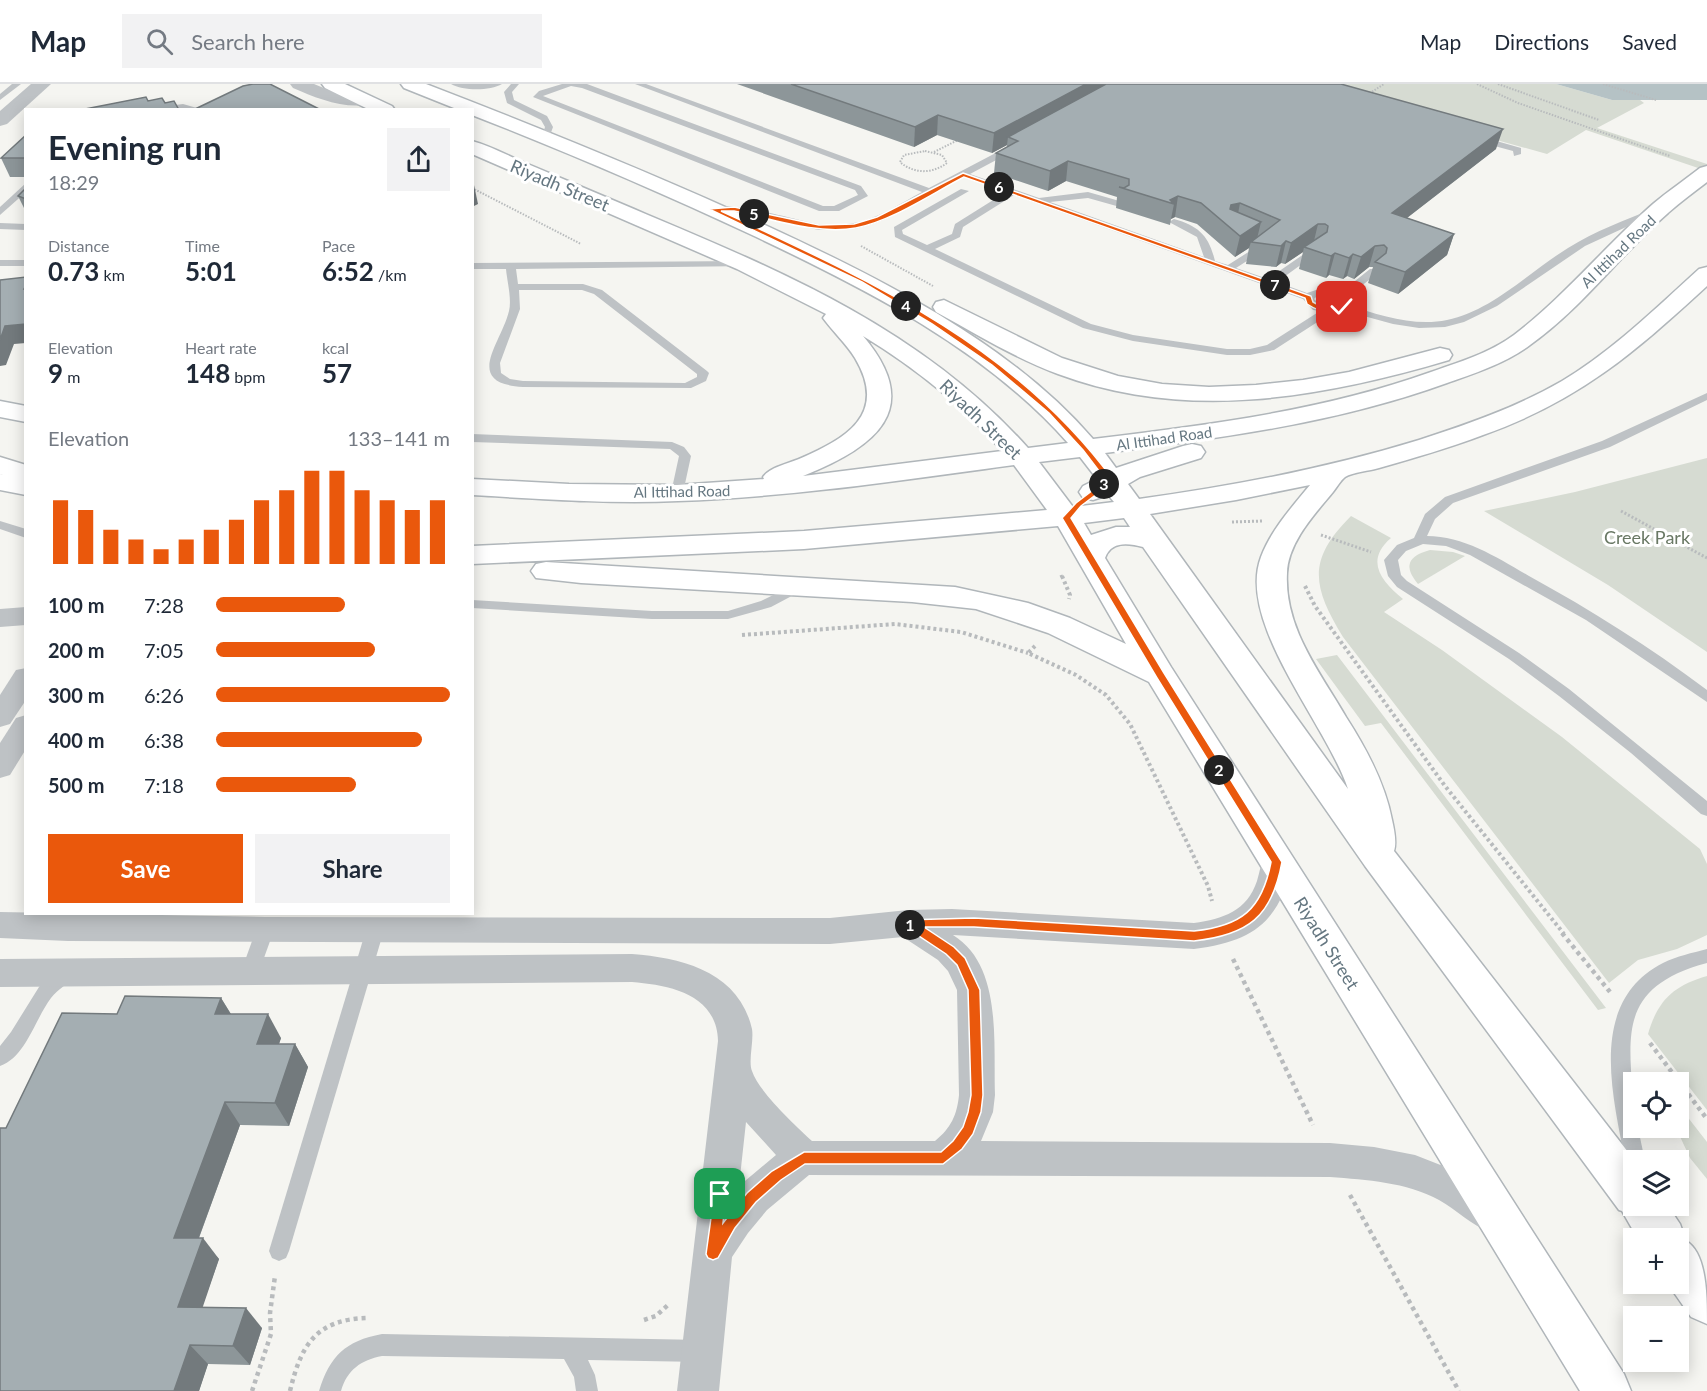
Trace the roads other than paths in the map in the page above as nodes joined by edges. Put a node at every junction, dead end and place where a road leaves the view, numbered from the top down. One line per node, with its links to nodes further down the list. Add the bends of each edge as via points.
1 (17, 84): 11 (lane)
2 (299, 84): 12 (street, via 327,96)
3 (331, 84): 12 (main road)
4 (410, 84): 17 (main road)
5 (455, 84): 6 (lane)
6 (498, 84)
7 (514, 84): 21 (lane, via 508,92 510,101 544,118 549,127)
8 (571, 84): 27 (lane); 27 (lane, via 537,98 822,209 842,207 863,196 861,190)
9 (639, 84): 27 (lane)
10 (50, 86): 13 (street); 19 (street)
11 (0, 98)
12 (365, 100): 16 (main road)
13 (36, 108)
14 (168, 108): 15 (lane)
15 (192, 108)
16 (382, 108)
17 (473, 108)
18 (474, 108): 21 (main road)
19 (0, 120)
20 (24, 120): 23 (street)
21 (546, 136): 38 (main road)
22 (1474, 138): 26 (lane)
23 (0, 141)
24 (1020, 144): 29 (lane)
25 (474, 148): 49 (main road, Riyadh Street)
26 (1517, 153)
27 (808, 158): 32 (lane)
28 (1707, 172): 36 (main road, Al Ittihad Road)
29 (963, 174): 32 (lane); 33 (lane)
30 (24, 188): 39 (lane)
31 (964, 191): 44 (lane, via 897,229 903,239)
32 (930, 192): 38 (lane, via 880,218 843,228 819,227 734,209)
33 (1013, 192): 35 (lane); 44 (lane, via 958,226 957,235)
34 (1707, 195): 36 (main road)
35 (1036, 200): 37 (lane, via 1088,195); 48 (lane)
36 (1668, 203): 59 (main road, Al Ittihad Road); 61 (lane, via 1592,238 1480,312 1457,321 1398,321)
37 (1120, 204)
38 (712, 209): 55 (main road)
39 (0, 212)
40 (1174, 222): 48 (lane, via 1205,238)
41 (0, 226): 42 (lane)
42 (24, 227)
43 (1254, 236): 52 (lane, via 1268,244)
44 (927, 249): 62 (lane, via 1087,326 1158,342 1239,353 1261,351)
45 (1317, 249): 56 (lane)
46 (0, 263): 47 (lane)
47 (24, 263)
48 (1211, 263): 52 (lane)
49 (745, 264): 51 (lane); 60 (main road, Riyadh Street)
50 (474, 266): 51 (lane)
51 (511, 266): 57 (lane)
52 (1228, 269): 56 (lane)
53 (1374, 271): 61 (lane)
54 (1707, 274): 73 (main road, via 1622,351 1552,396 1511,417 1443,441)
55 (864, 281): 59 (main road, via 928,300 1070,370 1123,384 1205,394 1288,391 1371,375 1456,350); 67 (main road, via 934,322 994,364)
56 (1269, 283): 58 (lane)
57 (512, 287): 57 (lane, via 513,316 493,370 506,382 687,386 702,379 703,373 598,292 583,287)
58 (1308, 297): 61 (lane, via 1322,292); 62 (lane, via 1312,305)
59 (1571, 298): 63 (main road, Al Ittihad Road, via 1521,341 1482,362)
60 (818, 299): 68 (main road, Riyadh Street, via 944,381); 79 (main road, via 869,360 877,380 878,401 872,423 822,458 789,473)
61 (1342, 302): 62 (lane)
62 (1329, 310)
63 (1399, 392): 70 (main road, Al Ittihad Road, via 1318,413 1226,430); 75 (main road, via 1379,405 1336,421 1178,455)
64 (1707, 396): 86 (lane, via 1605,444 1449,500 1431,513)
65 (0, 409): 66 (main road)
66 (24, 414)
67 (1058, 418): 68 (main road, via 1049,427 1034,432); 70 (main road)
68 (997, 429): 71 (main road, Riyadh Street)
69 (474, 438): 80 (lane, via 672,446 685,456)
70 (1086, 448): 71 (main road, Al Ittihad Road); 75 (main road)
71 (1021, 456): 79 (main road, Al Ittihad Road, via 808,484); 82 (main road, Riyadh Street)
72 (0, 465): 74 (main road)
73 (1335, 472): 81 (main road, via 1212,498); 98 (main road, via 1281,546 1272,570 1274,600 1286,641 1353,759 1377,833)
74 (24, 474)
75 (1110, 481): 81 (main road); 82 (main road)
76 (0, 482): 77 (main road)
77 (24, 487)
78 (474, 487): 80 (main road, Al Ittihad Road)
79 (711, 492): 80 (main road, Al Ittihad Road)
80 (677, 494)
81 (1132, 508): 82 (main road); 85 (main road)
82 (1066, 518): 87 (main road, via 792,543); 89 (main road, Riyadh Street)
83 (0, 525): 84 (lane)
84 (24, 533)
85 (1154, 541): 89 (main road, via 1125,535 1110,537 1099,542); 98 (main road)
86 (1420, 541): 94 (lane, via 1458,545 1553,594 1635,645); 97 (lane, via 1400,547 1391,560 1395,576 1402,584 1564,692)
87 (474, 555)
88 (474, 562): 90 (main road, via 610,577)
89 (1075, 567): 92 (main road, Riyadh Street)
90 (798, 587): 91 (lane, via 766,604 728,615 652,615); 92 (main road, via 930,595 993,604 1054,622)
91 (474, 604)
92 (1160, 675): 99 (main road, Riyadh Street)
93 (24, 689): 95 (street)
94 (1707, 697)
95 (17, 729): 96 (street)
96 (0, 767)
97 (1707, 810)
98 (1378, 856): 114 (main road)
99 (1276, 862): 100 (street, via 1272,884 1256,913 1220,933 1194,936 974,922); 115 (main road, Riyadh Street)
100 (908, 923): 103 (street, via 830,931); 113 (street, via 950,950 961,962 974,990 975,1112 958,1145)
101 (0, 925): 102 (street)
102 (265, 930): 103 (street); 105 (lane)
103 (375, 930): 106 (lane)
104 (1707, 956): 111 (lane, via 1663,971 1636,994 1626,1012 1618,1043 1618,1063)
105 (250, 969): 106 (street); 108 (street)
106 (363, 969): 110 (street, via 632,968 687,975 709,988 725,1006 735,1029); 116 (lane)
107 (0, 973): 108 (street)
108 (67, 973): 109 (lane, via 46,989 14,1046)
109 (0, 1058)
110 (733, 1073): 112 (street, via 764,1118); 117 (street)
111 (1633, 1150)
112 (804, 1158): 113 (street); 117 (street, via 751,1197)
113 (943, 1158): 115 (street, via 1330,1160 1406,1168 1442,1181 1475,1201)
114 (1623, 1182)
115 (1505, 1227): 125 (main road, Riyadh Street)
116 (279, 1251)
117 (713, 1254): 121 (street)
118 (1689, 1276): 119 (main road)
119 (1707, 1301)
120 (570, 1348): 121 (lane); 122 (lane, via 366,1347 352,1353 340,1365); 123 (lane, via 584,1375)
121 (703, 1351): 124 (street)
122 (330, 1391)
123 (587, 1391)
124 (698, 1391)
125 (1607, 1391)

